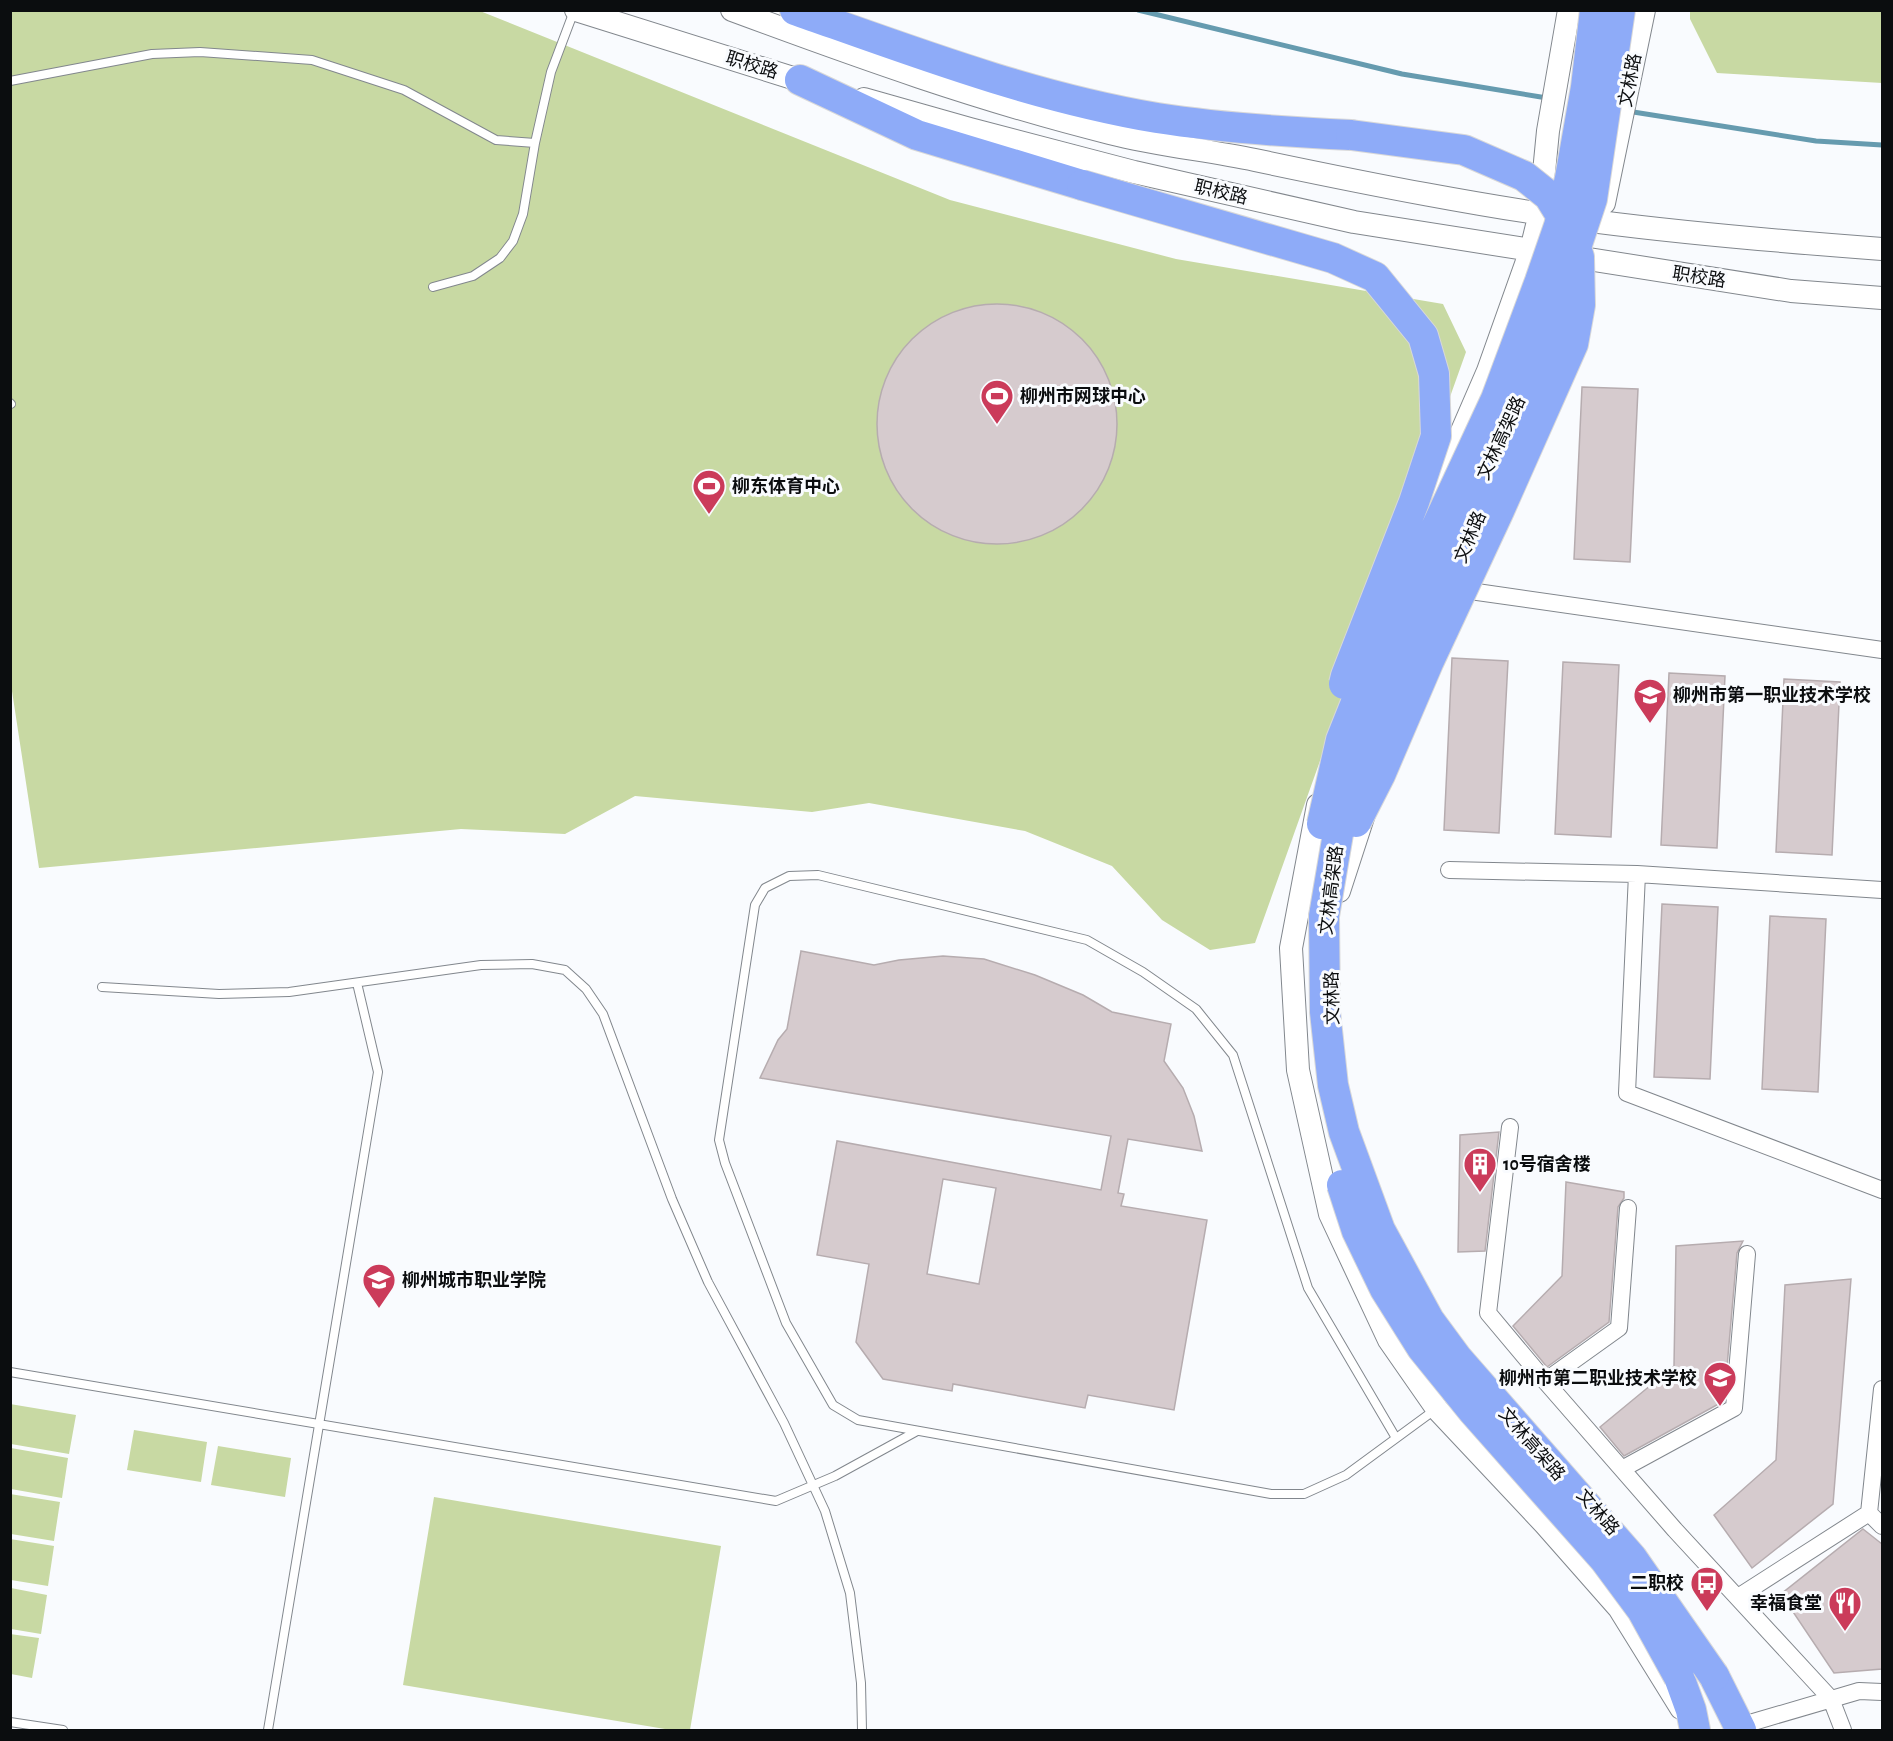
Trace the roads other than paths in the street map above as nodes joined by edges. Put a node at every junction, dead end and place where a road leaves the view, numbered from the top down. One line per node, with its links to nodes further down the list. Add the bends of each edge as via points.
1 (575, 10): 8 (main road, 职校路); 10 (lane, via 551,72)
2 (732, 10): 11 (main road, 职校路, via 976,95 1112,133 1377,186)
3 (795, 10): 21 (highway, bridge, via 970,72 1156,118 1253,130 1352,135 1464,150 1524,176 1550,196 1570,230 1579,257 1580,304 1574,344 1380,775)
4 (1569, 10): 11 (main road, 文林路, via 1548,131)
5 (1595, 10): 20 (highway, 文林高架路, bridge, via 1586,87 1559,226 1496,399 1341,740)
6 (1620, 10): 21 (highway, 文林高架路, bridge, via 1592,199 1557,308 1516,408 1396,664 1339,828)
7 (1644, 10): 12 (main road, 文林路)
8 (800, 80): 14 (main road, 职校路, via 1134,172 1354,222); 20 (highway, bridge, via 917,135 1333,258 1375,278 1423,336 1434,374 1436,436 1346,676)
9 (10, 81): 10 (lane, via 152,54 200,52 312,60 404,90 496,140)
10 (535, 143): 16 (lane, via 523,214 513,241 500,258 473,276)
11 (1540, 213): 12 (main road, 职校路); 14 (main road, 文林路)
12 (1600, 222): 13 (main road, 职校路); 15 (main road, 文林路)
13 (1882, 249)
14 (1531, 250): 15 (main road, 职校路); 34 (main road, 文林路, via 1488,371 1341,707 1315,816 1291,948 1298,1070 1330,1214 1389,1340)
15 (1586, 260): 17 (main road, 职校路, via 1791,291); 18 (main road, 文林路)
16 (433, 287)
17 (1882, 298)
18 (1449, 588): 19 (street); 46 (main road, 文林路, via 1406,681 1331,917 1333,1046 1371,1192 1453,1346 1650,1574)
19 (1882, 650)
20 (1321, 827): 50 (highway, 文林高架路, bridge, via 1308,897 1304,955 1312,1051 1323,1128 1357,1231 1385,1289 1422,1348 1605,1560 1642,1610 1679,1677)
21 (1334, 865): 46 (highway, 文林高架路, bridge, via 1324,916 1325,1012 1333,1084 1344,1132 1380,1230 1429,1320 1457,1358 1632,1557)
22 (1449, 870): 23 (street)
23 (1637, 874): 24 (street); 28 (street, via 1627,1093)
24 (1882, 890)
25 (357, 983): 26 (lane, via 289,992 219,994); 35 (lane, via 378,1072); 39 (lane, via 481,965 532,964 565,970 586,989 603,1014 672,1199 708,1282)
26 (102, 987)
27 (1510, 1127): 32 (street, via 1488,1312)
28 (1882, 1190)
29 (1628, 1208): 32 (street, via 1619,1328)
30 (1748, 1254): 38 (street, via 1734,1408)
31 (10, 1372): 35 (lane)
32 (1545, 1381): 38 (street)
33 (1882, 1389): 40 (street)
34 (1437, 1409): 37 (lane); 50 (main road, 文林路, via 1619,1608)
35 (321, 1424): 39 (lane, via 776,1501); 48 (lane)
36 (917, 1431): 37 (lane, via 1271,1494 1304,1494 1336,1480); 37 (lane, via 858,1420 833,1405 786,1323 719,1140 754,905 765,888 789,876 818,875 1087,940 1196,1008 1233,1055 1308,1288); 39 (lane)
37 (1396, 1438)
38 (1622, 1468): 42 (street)
39 (814, 1486): 49 (lane, via 850,1593 861,1683)
40 (1869, 1513): 41 (street); 42 (street)
41 (1882, 1526)
42 (1738, 1597): 44 (street)
43 (1882, 1692): 44 (street, via 1858,1690)
44 (1831, 1699): 46 (street); 51 (street)
45 (10, 1722): 47 (lane)
46 (1748, 1728)
47 (63, 1731)
48 (268, 1731)
49 (862, 1731)
50 (1695, 1731)
51 (1843, 1731)

